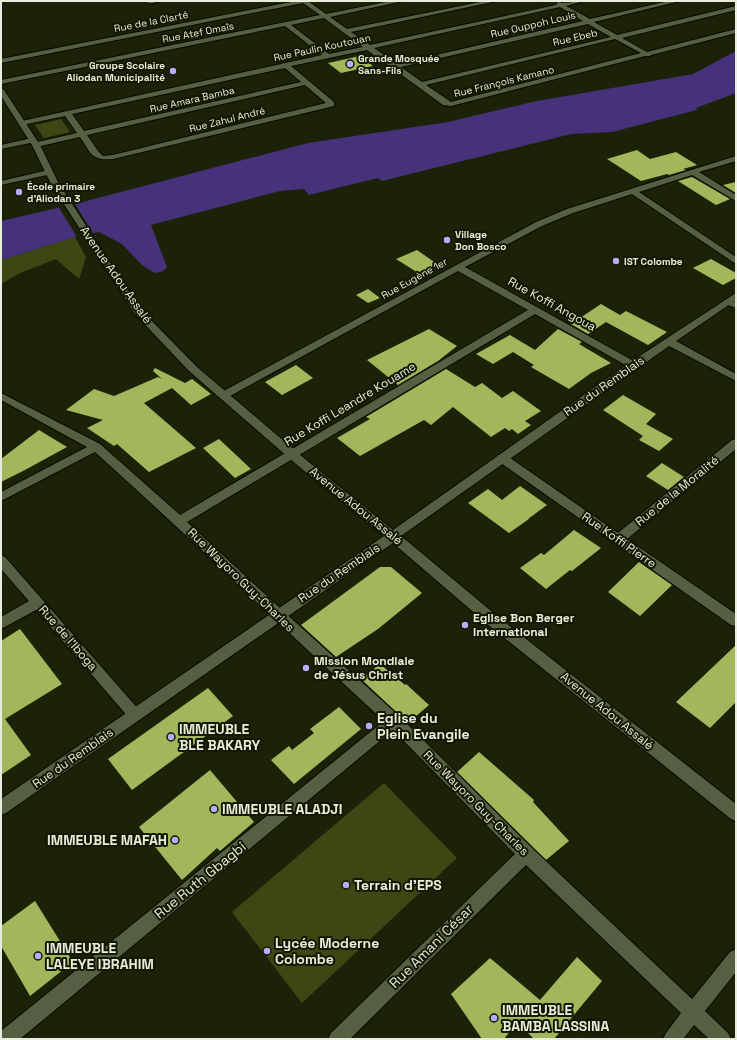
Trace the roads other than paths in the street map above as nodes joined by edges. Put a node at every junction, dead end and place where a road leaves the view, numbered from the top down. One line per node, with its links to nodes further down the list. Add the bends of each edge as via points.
1 (147, 1): 2 (street)
2 (155, 1)
3 (305, 1): 11 (street, Rue François Kamano); 13 (street, Rue de la Clarté)
4 (400, 1): 11 (street, Rue Atef Omaîs)
5 (494, 1): 15 (street)
6 (551, 1): 9 (street)
7 (581, 1): 9 (street, Rue Paulin Koutouan)
8 (677, 1): 12 (street, Rue Ouppoh Louis)
9 (560, 5): 12 (street); 19 (street, Rue Paulin Koutouan)
10 (736, 8): 18 (street, Rue Ebeb)
11 (325, 16): 14 (street, Rue Atef Omaîs); 15 (street, Rue François Kamano)
12 (589, 22): 18 (street); 24 (street, Rue Ouppoh Louis)
13 (185, 24): 17 (street); 22 (street, Rue de la Clarté)
14 (286, 24): 17 (street, Rue Atef Omaîs); 21 (street)
15 (346, 31): 19 (street, Rue François Kamano)
16 (736, 31): 20 (street, Rue François Kamano)
17 (199, 37): 25 (street, Rue Atef Omaîs)
18 (618, 37): 20 (street); 27 (street, Rue Ebeb)
19 (368, 47): 21 (street, Rue Paulin Koutouan); 24 (street, Rue François Kamano)
20 (648, 55): 27 (street, Rue François Kamano, via 456,104 446,103)
21 (327, 56): 23 (street, Rue Paulin Koutouan)
22 (1, 60)
23 (286, 65): 26 (street, Rue Zahui André); 29 (street, Rue Paulin Koutouan)
24 (394, 67): 27 (street, Rue François Kamano)
25 (1, 82)
26 (306, 83): 31 (street, Rue Amara Bamba); 31 (street, Rue Zahui André, via 331,104 113,157 101,158)
27 (419, 85)
28 (1, 90): 30 (street, Avenue Adou Assalé)
29 (67, 113): 30 (street, Rue Paulin Koutouan); 31 (street)
30 (22, 123): 32 (street, Avenue Adou Assalé)
31 (82, 134): 32 (street, Rue Amara Bamba)
32 (34, 142): 33 (street, Rue Amara Bamba); 35 (street, Avenue Adou Assalé)
33 (1, 147)
34 (736, 158): 36 (street, Rue Eugène 1er)
35 (49, 172): 37 (street); 47 (street, Avenue Adou Assalé, via 138,312 193,369)
36 (693, 172): 38 (street, Rue Eugène 1er); 39 (street)
37 (1, 183)
38 (633, 191): 40 (street); 41 (street, Rue Eugène 1er, via 553,218)
39 (736, 199)
40 (736, 261)
41 (458, 267): 43 (street, Rue Koffi Angoua); 47 (street, Rue Eugène 1er)
42 (733, 301): 44 (street, Rue du Remblais)
43 (535, 310): 45 (street, Rue Koffi Angoua); 51 (street, Rue Koffi Leandre Kouame)
44 (668, 341): 45 (street, Rue du Remblais); 46 (street)
45 (633, 365): 52 (street, Rue du Remblais)
46 (736, 378)
47 (224, 395): 51 (street, Avenue Adou Assalé)
48 (2, 397): 50 (street, Rue Wayoro Guy-Charles)
49 (736, 443): 56 (street, Rue de la Moralité)
50 (96, 447): 53 (street); 54 (street, Rue Wayoro Guy-Charles)
51 (292, 454): 54 (street, Rue Koffi Leandre Kouame); 55 (street, Avenue Adou Assalé)
52 (502, 458): 55 (street, Rue du Remblais); 56 (street, Rue Koffi Pierre)
53 (1, 497)
54 (179, 520): 59 (street, Rue Wayoro Guy-Charles)
55 (393, 536): 59 (street, Rue du Remblais); 65 (street, Avenue Adou Assalé, via 497,624)
56 (618, 539): 60 (street, Rue Koffi Pierre)
57 (1, 560): 58 (street, Rue de l'Iboga)
58 (37, 603): 61 (street); 62 (street, Rue de l'Iboga)
59 (278, 615): 62 (street, Rue du Remblais); 63 (street, Rue Wayoro Guy-Charles)
60 (736, 621)
61 (1, 624)
62 (135, 715): 64 (street, Rue du Remblais)
63 (394, 721): 66 (street, Rue Wayoro Guy-Charles); 69 (street, Rue Ruth Gbagbi)
64 (1, 808)
65 (736, 814)
66 (526, 854): 68 (street, Rue Wayoro Guy-Charles); 70 (street, Rue Amani César)
67 (736, 958): 68 (street)
68 (693, 1011): 71 (street); 72 (street, Rue Wayoro Guy-Charles)
69 (6, 1039)
70 (337, 1039)
71 (672, 1039)
72 (722, 1039)

